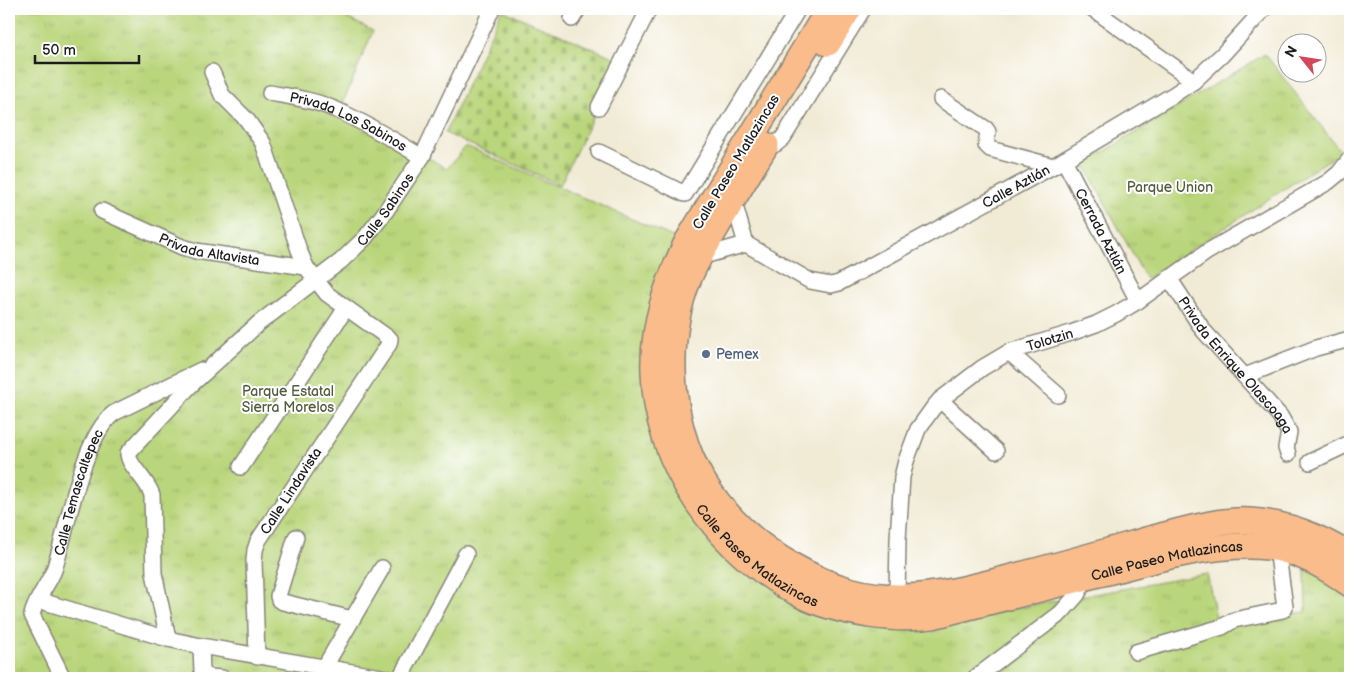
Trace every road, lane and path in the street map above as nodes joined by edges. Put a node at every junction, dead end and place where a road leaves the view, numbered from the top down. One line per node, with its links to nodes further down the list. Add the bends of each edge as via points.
1 (492, 9): 18 (street, Calle Sabinos)
2 (649, 9): 15 (street)
3 (798, 9): 10 (street)
4 (829, 9): 9 (highway, Calle Paseo Matlazincas)
5 (849, 9): 16 (highway, Calle Paseo Matlazincas)
6 (863, 9): 16 (street, via 783,138 776,144)
7 (1092, 9): 12 (street)
8 (1264, 9): 12 (street, Calle Aztlán)
9 (807, 45): 10 (street); 46 (highway, Calle Paseo Matlazincas, via 687,242 665,292 654,355 655,393 662,430 682,478 700,507 751,561 801,595 841,609 891,618 920,618)
10 (774, 49): 17 (street, via 685,194)
11 (212, 72): 26 (street, via 222,95 263,143)
12 (1194, 80): 20 (street, Calle Aztlán)
13 (270, 92): 18 (street, Privada Los Sabinos, via 333,108)
14 (941, 99): 20 (street, via 986,129 986,145 990,149)
15 (598, 107)
16 (765, 146): 22 (highway, Calle Paseo Matlazincas)
17 (599, 152)
18 (422, 157): 28 (street, Calle Sabinos, via 365,238)
19 (1350, 158): 21 (street, Tolotzin)
20 (1058, 163): 24 (street, Calle Aztlán, via 831,286 810,281); 29 (street, Cerrada Aztlán)
21 (1345, 177): 27 (street, Tolotzin, via 1207,252)
22 (733, 199): 24 (street); 25 (highway, Calle Paseo Matlazincas)
23 (102, 211): 26 (street, Privada Altavista, via 196,251)
24 (746, 244): 25 (street)
25 (700, 257): 49 (highway, Calle Paseo Matlazincas, via 682,298 673,365 677,408 684,437 706,485 742,529 779,558 842,589)
26 (306, 267): 28 (street)
27 (1169, 278): 29 (street, Tolotzin); 34 (street, Privada Enrique Olascoaga, via 1203,330)
28 (316, 282): 30 (street); 33 (street, Calle Sabinos, via 278,308)
29 (1138, 301): 32 (street, Tolotzin, via 1096,324)
30 (346, 308): 41 (street); 55 (street, Calle Lindavista, via 391,341 258,541 254,561)
31 (1350, 338): 34 (street)
32 (1009, 352): 35 (street); 36 (street, Tolotzin)
33 (218, 361): 50 (street, Calle Temascaltepec, via 114,413 104,422 88,456 53,572); 52 (street, via 180,395 130,450 128,457 152,495 154,573)
34 (1246, 376): 39 (street, Privada Enrique Olascoaga, via 1288,429)
35 (1058, 395)
36 (940, 400): 38 (street); 49 (street, Tolotzin, via 918,429 902,477)
37 (1350, 443): 40 (street)
38 (996, 451)
39 (1288, 454)
40 (1310, 462)
41 (241, 467)
42 (296, 537): 51 (street, via 279,600)
43 (1277, 548): 46 (highway, Calle Paseo Matlazincas, via 1216,548 1147,562); 48 (highway, Calle Paseo Matlazincas, via 1318,564); 54 (street, via 1283,610 1234,620)
44 (466, 554): 60 (street)
45 (1350, 556): 46 (highway, Calle Paseo Matlazincas, via 1302,530 1248,521 1188,529)
46 (1090, 567): 49 (highway, Calle Paseo Matlazincas, via 936,595); 61 (street, via 1072,603)
47 (382, 568): 51 (street)
48 (1350, 584)
49 (896, 598)
50 (38, 600): 52 (street); 57 (street, Calle Temascaltepec, via 33,609 33,619)
51 (352, 619): 56 (street)
52 (168, 639): 53 (street)
53 (201, 646): 55 (street); 58 (street, via 202,672 209,677)
54 (1136, 652)
55 (257, 657): 56 (street)
56 (324, 668): 59 (street)
57 (63, 678)
58 (222, 678)
59 (387, 678)
60 (400, 678)
61 (975, 678)

